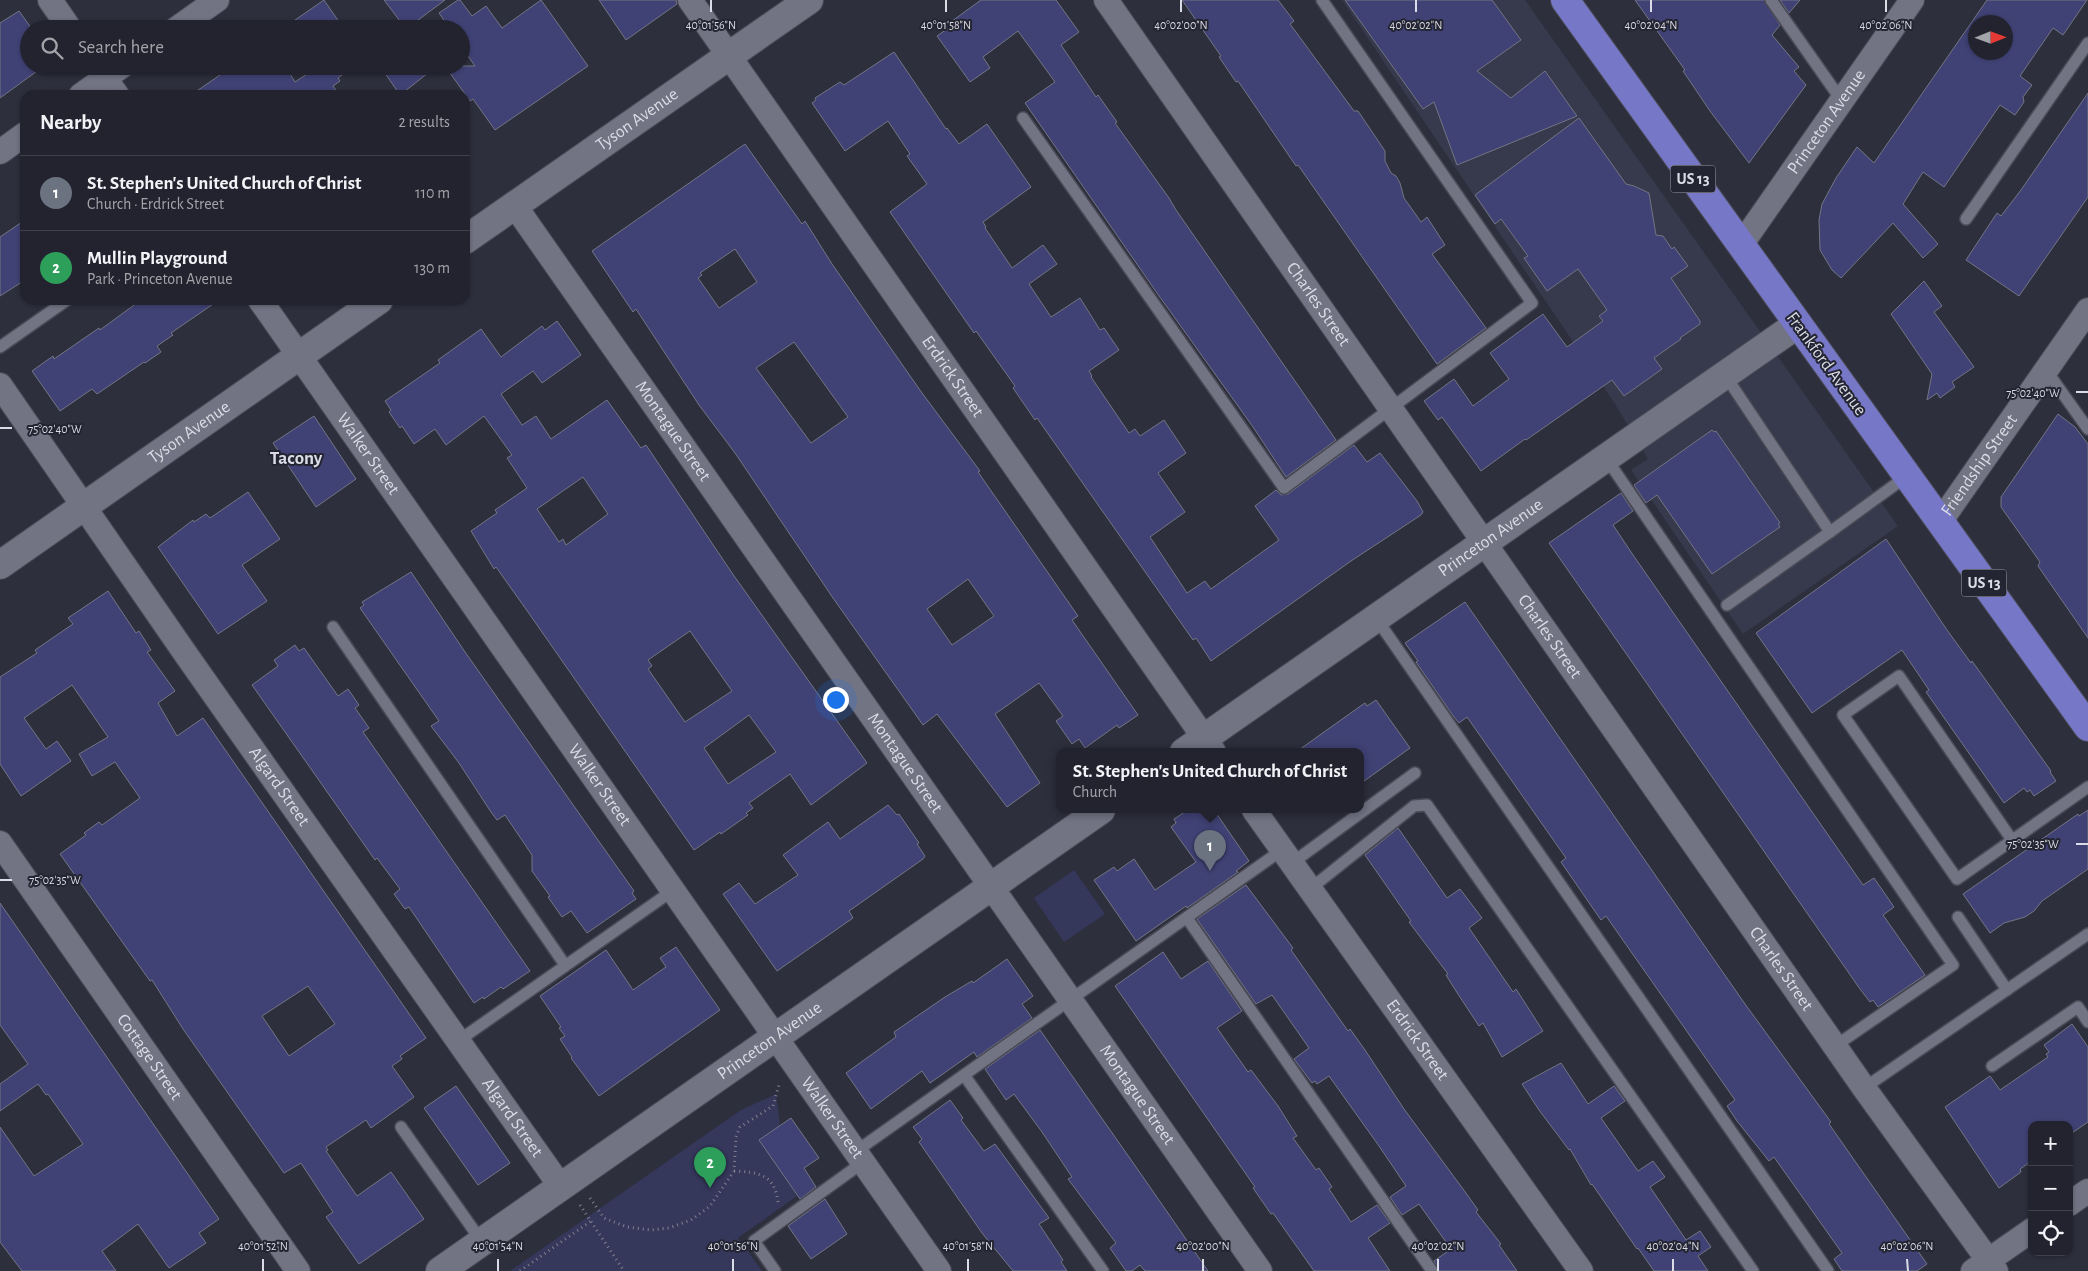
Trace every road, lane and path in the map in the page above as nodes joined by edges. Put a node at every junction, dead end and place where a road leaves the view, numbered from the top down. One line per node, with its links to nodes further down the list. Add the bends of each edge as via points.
1 (50, 0): 10 (street)
2 (217, 0): 11 (street)
3 (690, 0): 13 (street, Erdrick Street)
4 (809, 0): 13 (street, Tyson Avenue)
5 (1106, 0): 34 (street, Charles Street)
6 (1322, 0): 34 (lane, via 1532,303)
7 (1565, 0): 23 (main road, Frankford Avenue / US 13)
8 (1771, 0): 16 (lane)
9 (1912, 0): 16 (street, Princeton Avenue)
10 (64, 20)
11 (189, 20)
12 (2088, 43): 21 (lane)
13 (729, 56): 20 (street, Tyson Avenue); 47 (street, Erdrick Street)
14 (110, 77): 15 (street)
15 (89, 90)
16 (1842, 101): 23 (street, Princeton Avenue)
17 (1023, 118): 34 (lane, via 1284,488)
18 (20, 138): 19 (street)
19 (0, 152)
20 (514, 206): 22 (street, Tyson Avenue); 57 (street, Montague Street)
21 (1966, 219)
22 (470, 237)
23 (1741, 245): 28 (main road, Frankford Avenue / US 13)
24 (60, 305): 29 (lane)
25 (263, 305): 30 (street, Walker Street)
26 (372, 305): 30 (street, Tyson Avenue)
27 (2088, 310): 31 (street, Friendship Street)
28 (1798, 324): 32 (street, Princeton Avenue); 37 (main road, Frankford Avenue / US 13)
29 (0, 347)
30 (298, 356): 38 (street, Tyson Avenue); 59 (street, Walker Street)
31 (2046, 370): 35 (lane); 39 (street, Friendship Street)
32 (1725, 375): 36 (street, Princeton Avenue); 40 (lane)
33 (0, 385): 38 (street, Algard Street)
34 (1391, 408): 41 (street, Charles Street)
35 (2088, 428)
36 (1606, 458): 41 (street, Princeton Avenue); 69 (lane, via 1953,965)
37 (1907, 476): 39 (main road, Frankford Avenue / US 13); 40 (lane)
38 (85, 506): 42 (street, Tyson Avenue); 68 (street, Algard Street)
39 (1940, 522): 46 (main road, Frankford Avenue / US 13)
40 (1830, 532): 43 (lane)
41 (1484, 542): 44 (street, Princeton Avenue); 69 (street, Charles Street)
42 (0, 565)
43 (1727, 605)
44 (1376, 618): 47 (street, Princeton Avenue); 95 (lane)
45 (333, 627): 63 (lane)
46 (2088, 728)
47 (1201, 748)
48 (1415, 773): 50 (lane)
49 (2088, 787): 54 (lane)
50 (1364, 806)
51 (1096, 813): 57 (street, Princeton Avenue)
52 (1256, 813): 56 (street, Erdrick Street)
53 (1353, 813): 56 (lane)
54 (2012, 840): 54 (lane, via 1957,879 1843,715 1899,676)
55 (0, 843): 84 (street, Cottage Street)
56 (1287, 856): 58 (street, Erdrick Street); 61 (lane)
57 (990, 886): 65 (street, Montague Street); 67 (street, Princeton Avenue)
58 (1310, 888): 93 (street, Erdrick Street); 94 (lane, via 1414,806 1427,805)
59 (672, 891): 63 (lane); 67 (street, Walker Street)
60 (1958, 917): 64 (lane)
61 (1187, 918): 65 (lane); 92 (lane)
62 (2088, 934): 64 (lane)
63 (565, 965): 68 (lane)
64 (2007, 990): 73 (lane)
65 (1070, 1000): 71 (lane); 91 (street, Montague Street)
66 (2088, 1022): 70 (lane, via 2078,1007)
67 (775, 1037): 75 (street, Walker Street); 77 (street, Princeton Avenue)
68 (458, 1041): 77 (street, Algard Street)
69 (1835, 1046): 73 (street, Charles Street)
70 (1992, 1066)
71 (964, 1075): 75 (lane); 90 (lane)
72 (779, 1082): 76 (path, via 773,1106 740,1127 736,1137)
73 (1864, 1088): 83 (street, Charles Street)
74 (401, 1127): 82 (lane)
75 (859, 1157): 88 (lane, via 754,1241); 89 (street, Walker Street)
76 (734, 1171): 77 (path, via 704,1211 669,1228 651,1230 627,1227 604,1218); 80 (path, via 755,1173 769,1180 777,1193)
77 (568, 1182): 82 (street, Princeton Avenue)
78 (2088, 1191): 79 (street)
79 (2073, 1201)
80 (778, 1205)
81 (2028, 1233): 83 (street)
82 (482, 1242): 85 (street, Princeton Avenue)
83 (1986, 1267)
84 (298, 1271)
85 (440, 1271)
86 (520, 1271): 87 (path, via 591,1221)
87 (624, 1271)
88 (775, 1271)
89 (939, 1271)
90 (1103, 1271)
91 (1260, 1271)
92 (1432, 1271)
93 (1581, 1271)
94 (1753, 1271)
95 (1828, 1271)

